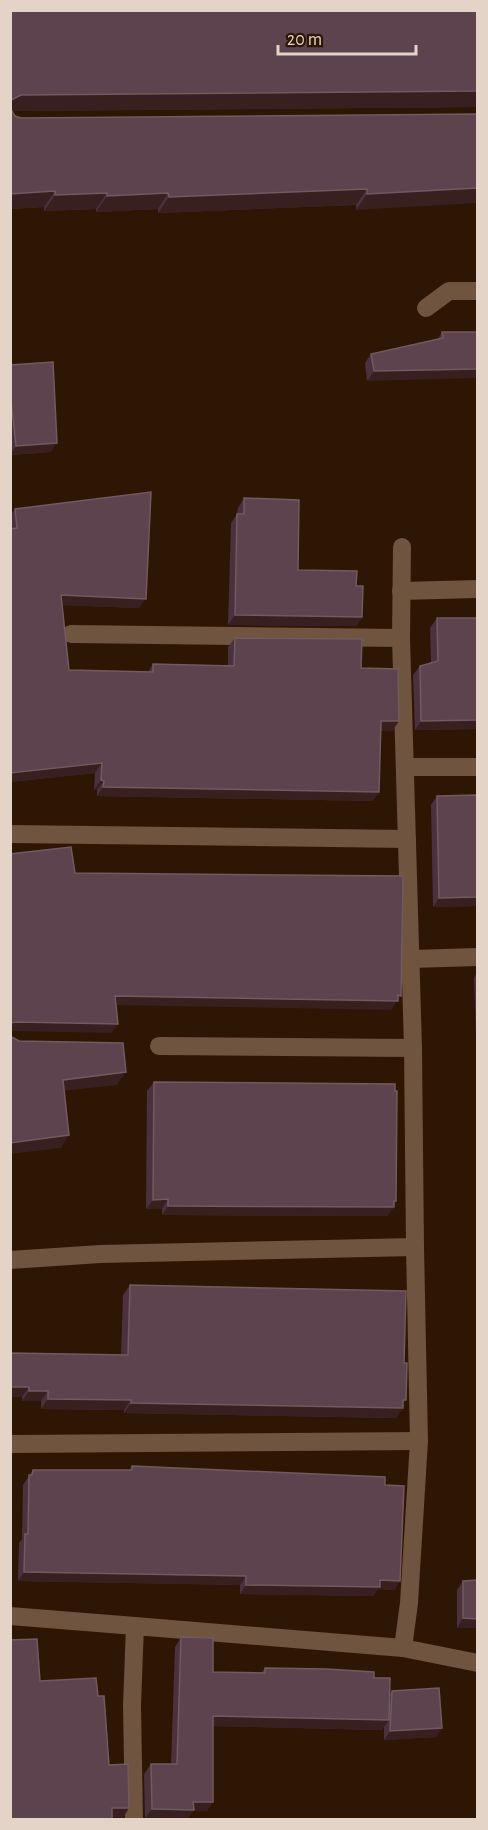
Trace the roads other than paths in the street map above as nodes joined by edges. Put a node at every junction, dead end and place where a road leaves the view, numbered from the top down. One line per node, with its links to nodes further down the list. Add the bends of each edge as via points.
1 (477, 291): 2 (street, via 449,291)
2 (426, 308)
3 (402, 547): 5 (street)
4 (477, 589): 5 (street)
5 (402, 591): 7 (street)
6 (71, 634): 7 (street)
7 (401, 638): 8 (street)
8 (405, 767): 9 (street); 11 (street)
9 (477, 767)
10 (10, 834): 11 (street)
11 (407, 839): 13 (street)
12 (477, 957): 13 (street)
13 (411, 958): 15 (street)
14 (159, 1046): 15 (street)
15 (413, 1048): 16 (street)
16 (415, 1247): 17 (street, via 100,1254); 18 (street)
17 (10, 1260)
18 (419, 1441): 19 (street); 22 (street)
19 (10, 1444)
20 (10, 1616): 21 (street)
21 (135, 1626): 22 (street); 24 (street)
22 (404, 1648): 23 (street)
23 (477, 1663)
24 (135, 1820)

